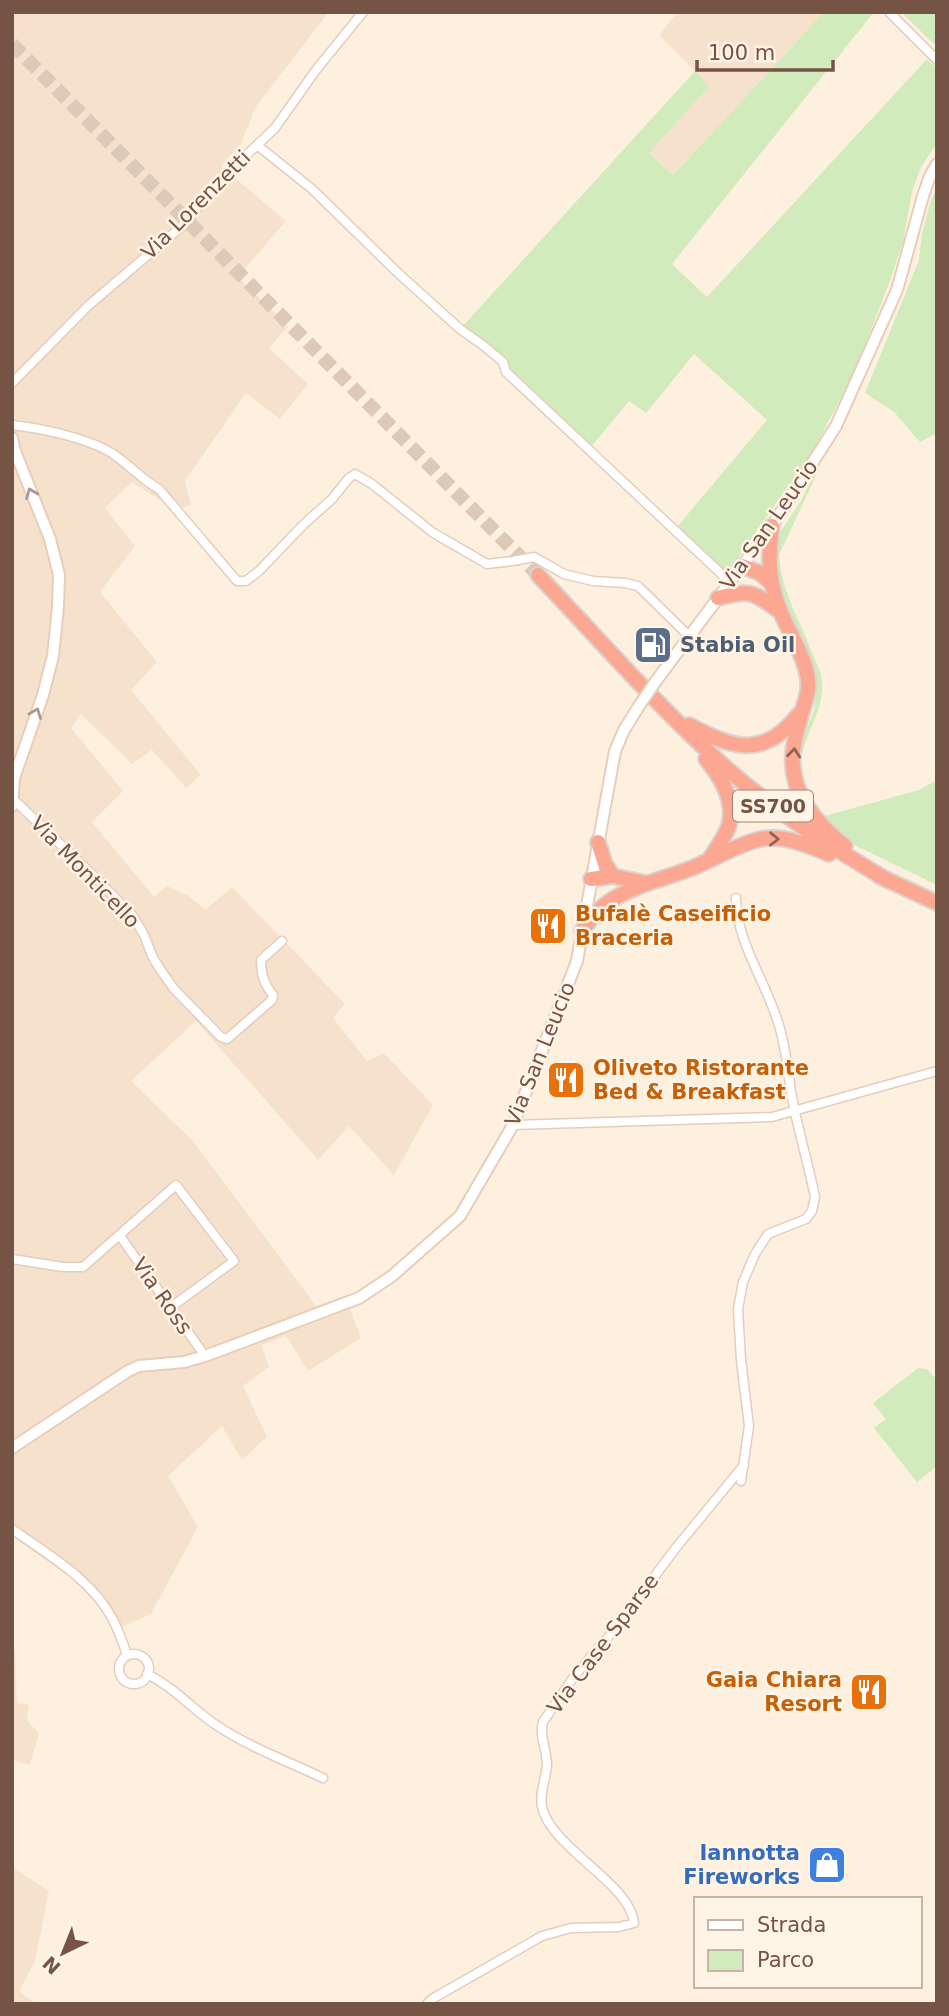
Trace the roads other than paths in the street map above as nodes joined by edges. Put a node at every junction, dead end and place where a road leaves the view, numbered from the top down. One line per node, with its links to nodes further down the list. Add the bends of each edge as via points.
1 (363, 12): 4 (street, Via Lorenzetti)
2 (889, 12): 3 (street)
3 (937, 60)
4 (257, 145): 6 (street, Via Lorenzetti, via 181,226 89,305); 12 (street, via 312,189 460,329 503,362 506,372)
5 (937, 164): 9 (street, Via San Leucio, via 923,196 897,289 854,389 836,426)
6 (12, 383)
7 (12, 425): 17 (street, via 92,443 114,454 159,489 237,581 246,581 259,571 355,474 432,532 486,564 534,557 564,574 638,586)
8 (12, 438): 20 (street, one-way to 8, via 53,656 59,575)
9 (772, 526): 10 (street, Via San Leucio); 13 (highway, SS700)
10 (742, 566): 12 (street, Via San Leucio); 13 (highway); 14 (highway, SS700)
11 (538, 576): 19 (highway, SS700)
12 (730, 582): 15 (street, Via San Leucio)
13 (771, 583): 16 (highway, SS700)
14 (754, 593): 15 (highway); 16 (highway, SS700)
15 (718, 598): 17 (street, Via San Leucio)
16 (780, 612): 18 (highway, SS700, via 807,674 809,691)
17 (689, 636): 23 (street, Via San Leucio, bridge, via 624,730 615,751)
18 (803, 709): 19 (highway, SS700, via 788,728 750,746 728,744); 27 (highway, SS700, one-way to 18, via 825,831 798,791 793,752)
19 (672, 717): 24 (highway, SS700, via 726,789 729,826); 27 (highway, SS700, via 781,813)
20 (13, 777): 21 (street)
21 (13, 799): 22 (street); 33 (street, Via Monticello, via 133,916 174,989 221,1037 227,1039 272,1000 261,960)
22 (12, 806)
23 (598, 842): 25 (highway); 26 (street, Via San Leucio)
24 (710, 859): 27 (highway, SS700, one-way to 27, via 761,839 786,839); 28 (highway, SS700)
25 (613, 876): 26 (highway); 28 (highway)
26 (592, 879): 29 (highway, via 603,891); 32 (street, Via San Leucio)
27 (887, 880): 31 (highway, SS700)
28 (645, 883): 29 (highway, SS700)
29 (618, 896): 32 (highway, SS700)
30 (736, 898): 35 (street, via 745,942 780,1029)
31 (937, 903)
32 (582, 931): 36 (street, Via San Leucio, via 577,961)
33 (282, 940)
34 (937, 1071): 35 (street)
35 (795, 1111): 36 (street, via 772,1117); 42 (street, via 815,1197 806,1219 768,1234 743,1282 738,1309 749,1426)
36 (513, 1125): 40 (street, Via San Leucio, via 460,1216 392,1276 359,1297)
37 (120, 1236): 38 (street, via 83,1267); 39 (street, Via Ross); 39 (street, via 176,1185 234,1261)
38 (12, 1259)
39 (170, 1308): 40 (street, Via Ross)
40 (205, 1356): 41 (street, Via San Leucio, via 128,1371)
41 (12, 1448)
42 (744, 1465): 43 (street); 48 (street, Via Case Sparse, via 575,1675 541,1730 547,1759 541,1797 547,1819 622,1897 634,1923 571,1928 542,1936)
43 (741, 1481)
44 (12, 1529): 45 (street, via 64,1567 100,1601)
45 (127, 1655): 46 (street, via 144,1657); 46 (street, via 119,1665 125,1681 137,1683)
46 (148, 1674): 47 (street, via 219,1727)
47 (323, 1777)
48 (427, 2004)

